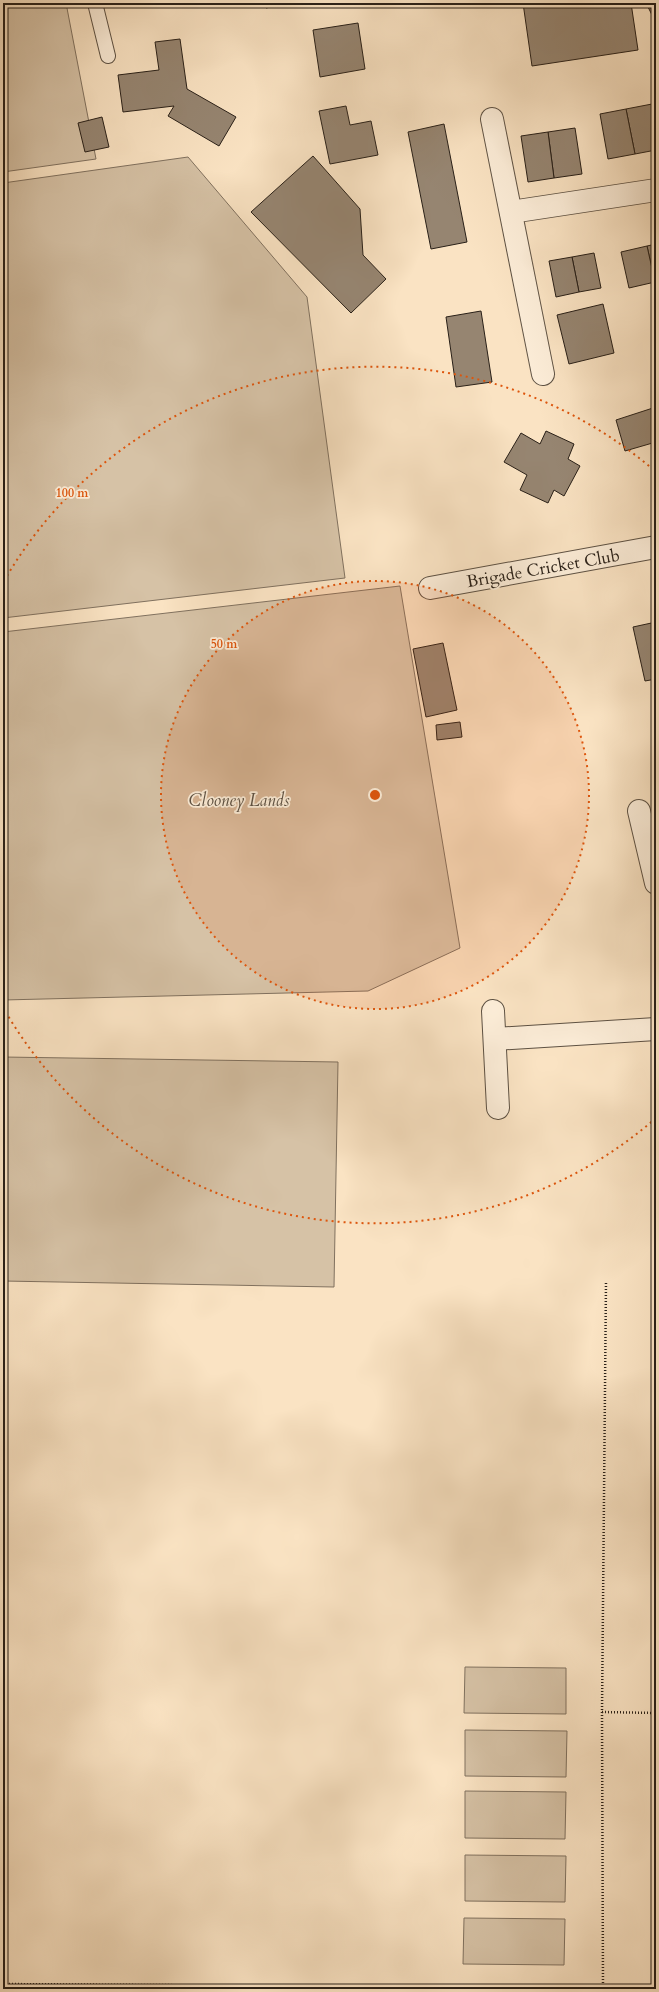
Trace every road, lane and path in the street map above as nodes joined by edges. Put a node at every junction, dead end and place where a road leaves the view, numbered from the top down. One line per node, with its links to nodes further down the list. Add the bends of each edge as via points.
1 (95, 3): 2 (lane)
2 (108, 56)
3 (492, 118): 5 (street)
4 (656, 190): 5 (street)
5 (511, 212): 6 (street)
6 (543, 374)
7 (656, 547): 8 (street, Brigade Cricket Club)
8 (430, 588)
9 (639, 811): 10 (street)
10 (656, 883)
11 (493, 1011): 13 (street)
12 (656, 1029): 13 (street)
13 (495, 1038): 14 (street)
14 (498, 1108)
15 (606, 1281): 16 (path)
16 (602, 1712): 17 (path); 19 (path)
17 (656, 1713)
18 (3, 1984): 19 (path)
19 (603, 1988)

